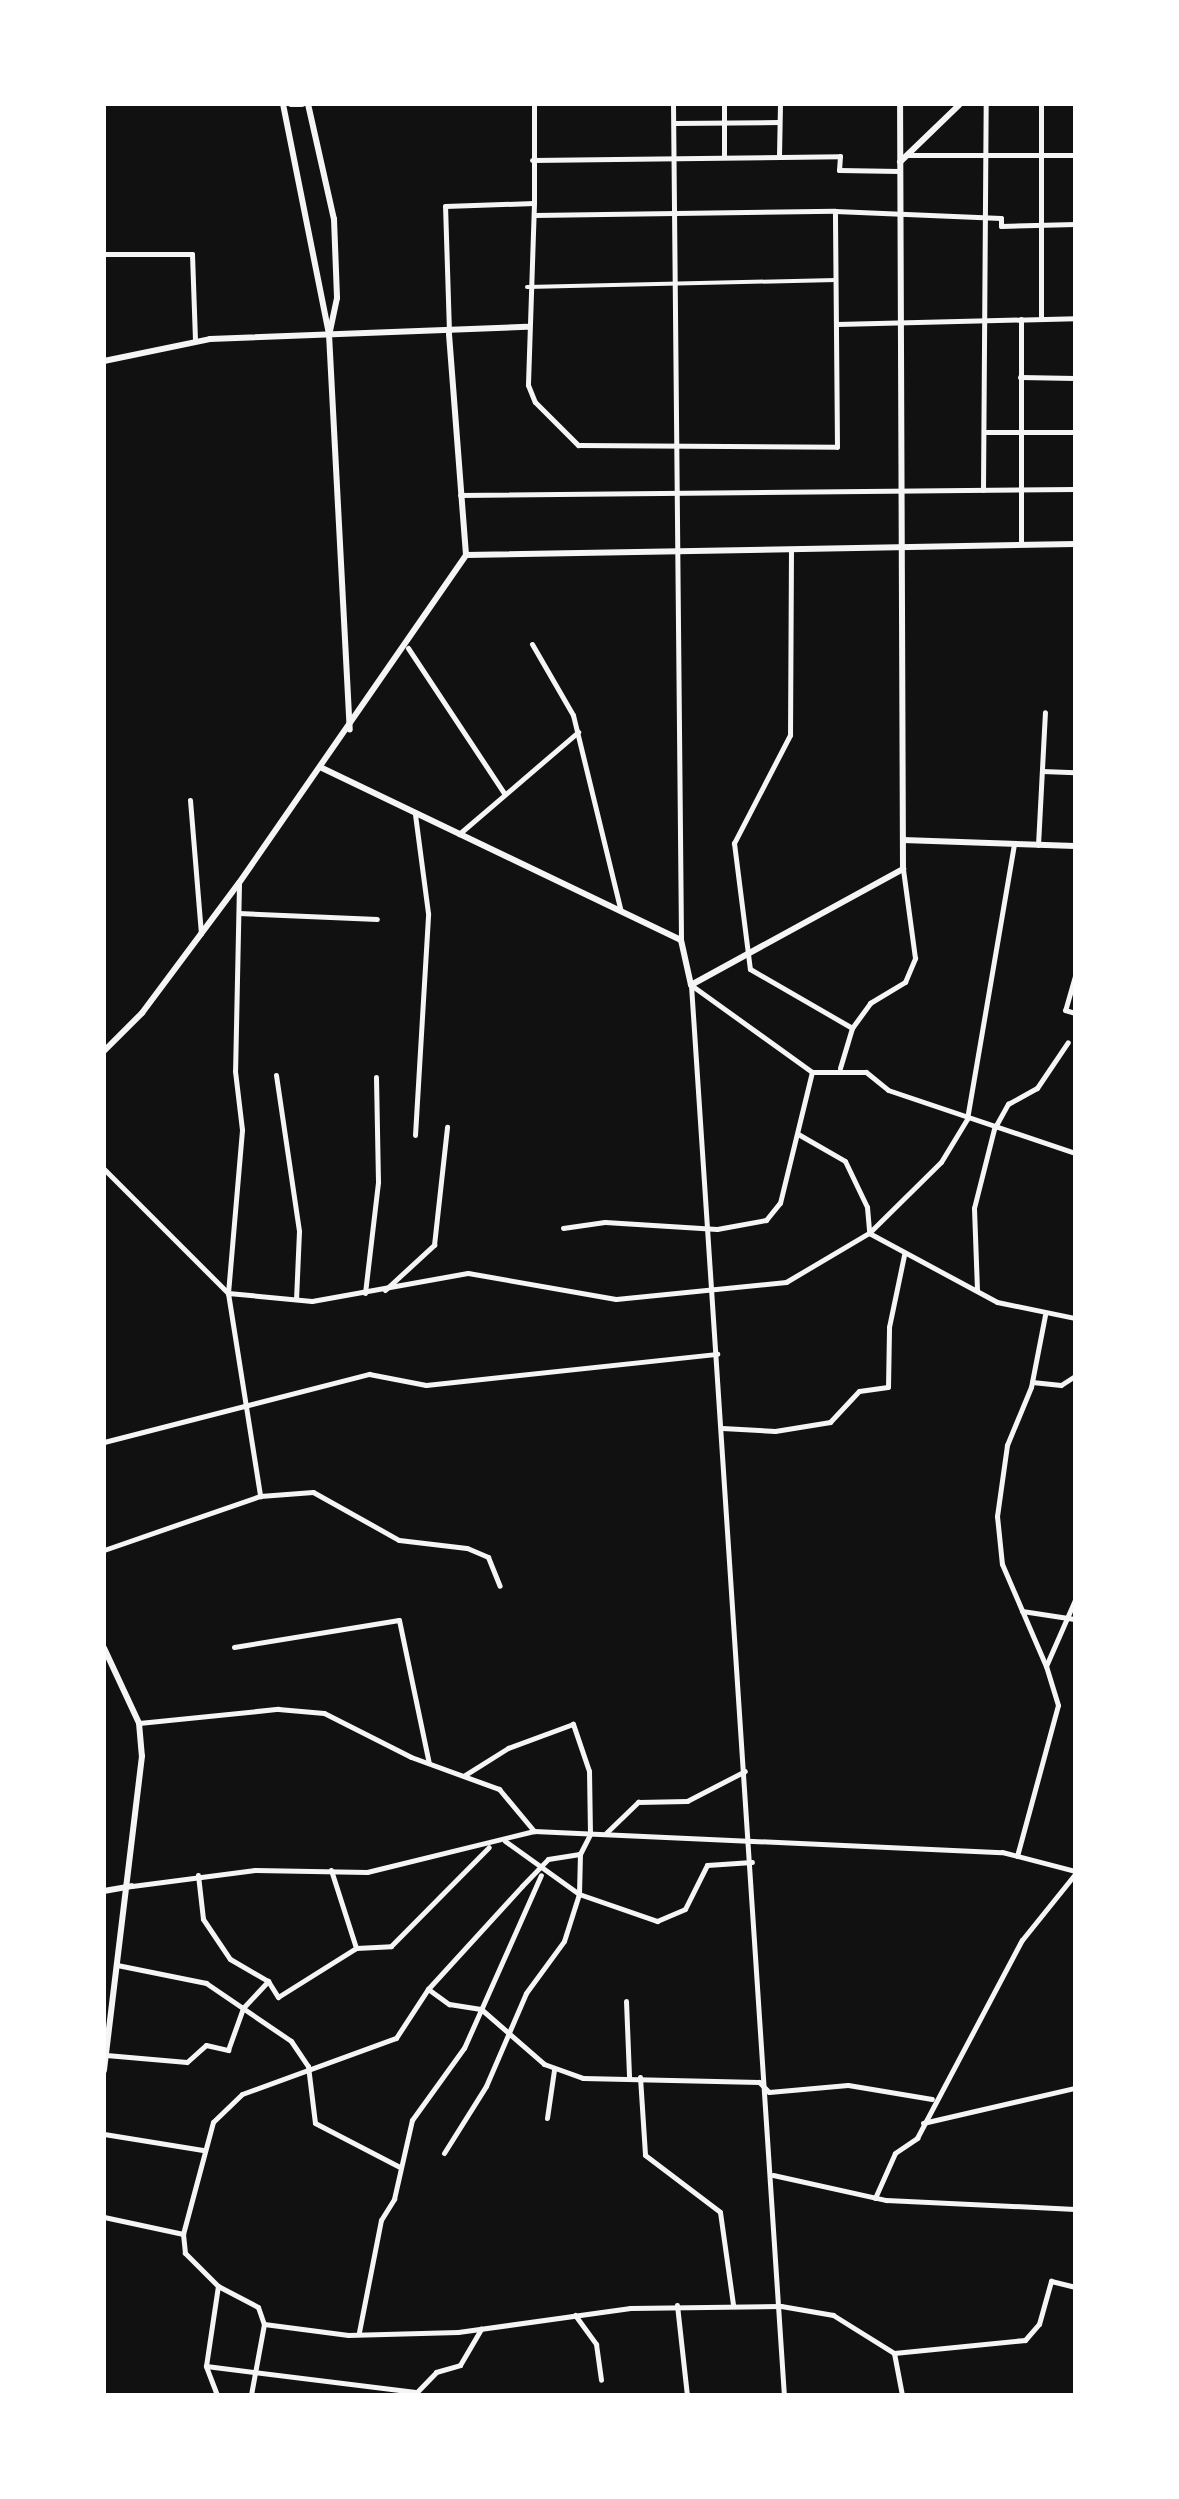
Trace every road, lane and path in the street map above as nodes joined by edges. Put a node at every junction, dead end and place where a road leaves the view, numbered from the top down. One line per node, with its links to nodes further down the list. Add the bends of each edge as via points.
1 (283, 104): 44 (street)
2 (291, 104): 3 (street)
3 (305, 104): 44 (street, via 334,219 337,298)
4 (534, 104): 22 (street)
5 (673, 104): 13 (street)
6 (724, 104): 14 (street)
7 (780, 104): 12 (street)
8 (900, 104): 23 (street)
9 (960, 104): 15 (street)
10 (986, 104): 16 (street)
11 (1041, 104): 17 (street)
12 (779, 122): 14 (street); 19 (street)
13 (674, 123): 14 (street); 21 (street)
14 (724, 123): 20 (street)
15 (907, 155): 16 (street); 23 (street)
16 (986, 155): 17 (street); 30 (street)
17 (1041, 155): 18 (street); 31 (street)
18 (1075, 155)
19 (779, 156): 20 (street); 24 (street, via 840,156 839,170)
20 (724, 157): 21 (street)
21 (675, 159): 22 (street); 27 (street)
22 (532, 160): 25 (street)
23 (900, 162): 24 (street)
24 (899, 171): 29 (street)
25 (534, 203): 28 (street); 45 (street, via 445,206)
26 (835, 211): 27 (street); 29 (street); 34 (street)
27 (677, 213): 28 (street); 35 (street)
28 (534, 215): 36 (street)
29 (899, 215): 30 (street); 42 (street)
30 (985, 217): 31 (street, via 1001,218 1001,226); 39 (street)
31 (1041, 224): 32 (street); 37 (street)
32 (1075, 224)
33 (104, 254): 46 (street, via 192,254)
34 (836, 280): 35 (street); 41 (street)
35 (678, 284): 36 (street); 53 (street)
36 (527, 287): 43 (street)
37 (1041, 317): 38 (street); 40 (street)
38 (1075, 318)
39 (985, 319): 40 (street); 42 (street); 50 (street)
40 (1021, 319): 48 (street)
41 (837, 324): 42 (street); 53 (street, via 837,447)
42 (901, 324): 56 (street)
43 (527, 327): 45 (street); 53 (street, via 535,402 578,445)
44 (329, 334): 45 (street); 46 (street); 71 (street)
45 (449, 334): 59 (street)
46 (195, 341): 47 (street)
47 (104, 361)
48 (1020, 377): 49 (street); 51 (street)
49 (1075, 378)
50 (984, 432): 51 (street); 57 (street)
51 (1020, 432): 52 (street); 54 (street)
52 (1075, 432)
53 (679, 447): 58 (street)
54 (1020, 489): 55 (street); 57 (street); 60 (street)
55 (1075, 489)
56 (901, 490): 57 (street); 58 (street); 64 (street)
57 (983, 490)
58 (680, 493): 59 (street); 62 (street)
59 (459, 495): 65 (street)
60 (1021, 544): 61 (street); 64 (street)
61 (1075, 544)
62 (679, 549): 63 (street); 65 (street); 90 (street)
63 (791, 549): 64 (street); 91 (street, via 790,735 734,843)
64 (901, 551): 80 (street)
65 (466, 555): 67 (street)
66 (532, 644): 72 (street)
67 (408, 648): 71 (street); 76 (street)
68 (1075, 659): 69 (street)
69 (1075, 701)
70 (1045, 712): 74 (street)
71 (350, 729): 73 (street)
72 (578, 732): 76 (street); 86 (street)
73 (322, 768): 78 (street); 85 (street)
74 (1042, 771): 75 (street); 82 (street)
75 (1075, 772)
76 (504, 793): 79 (street)
77 (190, 800): 89 (street)
78 (415, 814): 79 (street); 106 (street, via 428,913)
79 (459, 834): 86 (street)
80 (903, 840): 81 (street); 84 (street)
81 (1014, 844): 82 (street); 102 (street)
82 (1038, 845): 83 (street)
83 (1075, 846)
84 (903, 869): 91 (street); 95 (street, via 915,958 905,982 870,1003)
85 (239, 883): 87 (street); 89 (street)
86 (620, 908): 90 (street)
87 (239, 913): 88 (street); 116 (street, via 235,1071 242,1130)
88 (377, 919)
89 (201, 935): 97 (street)
90 (681, 940): 93 (street)
91 (748, 954): 93 (street); 95 (street, via 750,969)
92 (1075, 976): 94 (street, via 1065,1010)
93 (691, 985): 99 (street); 110 (street)
94 (1075, 1013)
95 (852, 1028): 98 (street)
96 (1068, 1042): 104 (street, via 1037,1088 1008,1104)
97 (104, 1051)
98 (840, 1068): 99 (street, via 828,1076); 102 (street, via 866,1072 888,1090)
99 (812, 1072): 105 (street)
100 (276, 1075): 118 (street, via 299,1231)
101 (376, 1077): 117 (street, via 378,1182)
102 (967, 1119): 104 (street); 111 (street, via 941,1162)
103 (447, 1127): 114 (street, via 434,1245)
104 (994, 1129): 107 (street); 115 (street, via 974,1208)
105 (798, 1134): 110 (street, via 780,1203 766,1220); 111 (street, via 845,1161 867,1207)
106 (415, 1135)
107 (1075, 1153)
108 (104, 1169): 116 (street)
109 (563, 1228): 110 (street, via 605,1222)
110 (702, 1228): 113 (street)
111 (869, 1233): 112 (street); 113 (street, via 786,1282)
112 (904, 1255): 115 (street); 125 (street, via 889,1327 888,1387 859,1391 830,1422 775,1431)
113 (710, 1284): 114 (street, via 616,1299 468,1273); 121 (street)
114 (385, 1290): 117 (street)
115 (977, 1290): 119 (street)
116 (228, 1293): 118 (street); 124 (street)
117 (365, 1293): 118 (street)
118 (296, 1299)
119 (1045, 1315): 120 (street); 123 (street)
120 (1075, 1318)
121 (717, 1354): 124 (street, via 426,1385 369,1374); 125 (street)
122 (1075, 1376): 123 (street, via 1061,1385)
123 (1032, 1382): 133 (street, via 1007,1445 997,1516 1002,1564)
124 (246, 1408): 126 (street); 127 (street)
125 (722, 1428): 140 (street)
126 (104, 1442)
127 (260, 1496): 129 (street); 131 (street, via 313,1492 399,1540 467,1548 488,1557)
128 (1075, 1502): 130 (street)
129 (104, 1550)
130 (1075, 1553)
131 (500, 1586)
132 (1075, 1600): 134 (street)
133 (1022, 1611): 134 (street); 137 (street)
134 (1073, 1619): 137 (street)
135 (234, 1647): 139 (street, via 399,1620)
136 (104, 1648): 138 (street)
137 (1046, 1666): 149 (street, via 1058,1705)
138 (139, 1723): 139 (street, via 301,1709); 155 (street)
139 (430, 1764): 141 (street)
140 (745, 1771): 143 (street, via 687,1801 638,1802); 146 (street)
141 (465, 1775): 142 (street, via 499,1789); 144 (street, via 508,1748 573,1724 589,1771)
142 (534, 1831): 144 (street); 145 (street)
143 (606, 1833): 144 (street); 146 (street)
144 (590, 1834): 148 (street)
145 (505, 1841): 147 (street); 152 (street)
146 (751, 1843): 149 (street); 150 (street)
147 (490, 1846): 151 (street, via 421,1864); 158 (street, via 450,1894 391,1946)
148 (580, 1854): 152 (street, via 548,1859); 157 (street)
149 (1017, 1856): 153 (street)
150 (752, 1862): 157 (street, via 707,1865 685,1909 657,1921); 173 (street)
151 (331, 1870): 154 (street); 158 (street)
152 (543, 1872): 157 (street); 161 (street); 164 (street)
153 (1075, 1872): 174 (street, via 1022,1940)
154 (198, 1875): 155 (street); 160 (street, via 203,1919 230,1959)
155 (132, 1886): 156 (street); 159 (street)
156 (104, 1891)
157 (579, 1894): 165 (street, via 564,1941 526,1993)
158 (356, 1948): 160 (street, via 278,1997)
159 (117, 1965): 163 (street, via 206,1983); 166 (street)
160 (268, 1981): 163 (street)
161 (428, 1989): 164 (street, via 449,2004); 167 (street, via 396,2038)
162 (626, 2001): 170 (street)
163 (243, 2008): 166 (street, via 228,2050 206,2045 187,2062); 167 (street, via 291,2041)
164 (481, 2009): 165 (street); 180 (street, via 464,2048 412,2120)
165 (509, 2034): 168 (street); 179 (street)
166 (106, 2055): 169 (street)
167 (308, 2066): 178 (street, via 242,2094 213,2122); 180 (street, via 315,2123)
168 (554, 2070): 170 (street, via 583,2078); 175 (street)
169 (104, 2071)
170 (629, 2077): 171 (street)
171 (640, 2077): 173 (street, via 759,2082); 189 (street, via 645,2155 720,2212)
172 (1075, 2088): 176 (street)
173 (769, 2092): 174 (street, via 848,2085); 181 (street)
174 (932, 2099): 176 (street)
175 (547, 2118)
176 (923, 2123): 182 (street, via 882,2173)
177 (104, 2134): 178 (street)
178 (203, 2150): 185 (street)
179 (444, 2153)
180 (400, 2167): 194 (street, via 381,2220)
181 (773, 2175): 182 (street); 190 (street)
182 (875, 2198): 183 (street)
183 (1075, 2209)
184 (104, 2217): 185 (street)
185 (183, 2234): 186 (street, via 185,2253)
186 (218, 2286): 192 (street, via 258,2307); 196 (street)
187 (1075, 2287): 195 (street, via 1051,2281 1039,2324 1025,2340)
188 (677, 2305): 189 (street); 191 (street); 202 (street)
189 (733, 2305): 190 (street)
190 (781, 2306): 195 (street, via 833,2315); 203 (street)
191 (575, 2315): 193 (street); 198 (street, via 596,2344)
192 (264, 2324): 194 (street); 197 (street)
193 (481, 2327): 194 (street); 199 (street, via 460,2365 436,2372)
194 (359, 2332)
195 (894, 2353): 204 (street)
196 (206, 2366): 197 (street); 200 (street)
197 (260, 2372): 199 (street); 201 (street)
198 (601, 2380)
199 (415, 2394)
200 (217, 2395)
201 (251, 2395)
202 (687, 2395)
203 (784, 2395)
204 (902, 2395)

